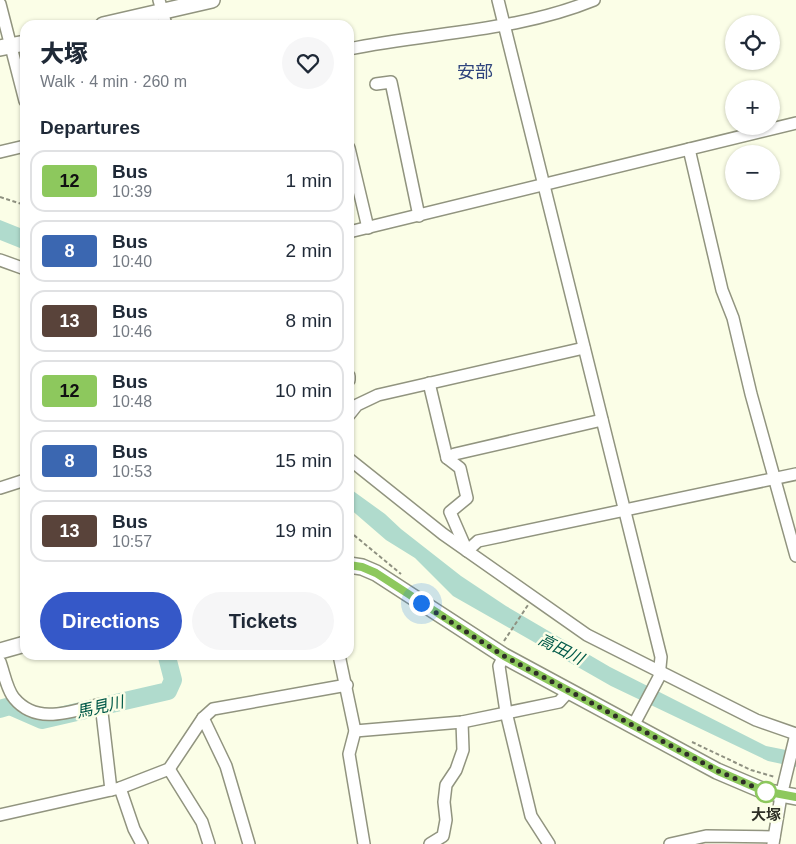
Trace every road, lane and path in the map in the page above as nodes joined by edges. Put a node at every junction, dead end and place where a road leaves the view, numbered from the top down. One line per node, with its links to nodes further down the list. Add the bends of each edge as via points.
1 (212, 0): 5 (main road)
2 (498, 0): 7 (street)
3 (594, 0): 7 (street, via 550,16)
4 (0, 4): 8 (street)
5 (162, 12): 6 (main road)
6 (125, 20)
7 (505, 25): 9 (street); 17 (street)
8 (12, 46): 10 (street)
9 (354, 48)
10 (20, 80)
11 (376, 84): 20 (street, via 391,82)
12 (796, 122): 14 (street)
13 (20, 147): 15 (street)
14 (689, 149): 17 (street); 32 (street, via 722,290 733,318)
15 (0, 152)
16 (354, 169): 21 (street)
17 (544, 186): 20 (street); 25 (street)
18 (0, 198): 19 (path)
19 (20, 204)
20 (419, 216): 21 (street)
21 (368, 228): 22 (street)
22 (354, 231)
23 (0, 260): 24 (street)
24 (20, 267)
25 (584, 348): 26 (street); 28 (street)
26 (428, 383): 27 (street, via 366,398); 29 (street)
27 (354, 409)
28 (602, 420): 29 (street); 35 (street)
29 (447, 458): 37 (street, via 460,468 467,498 450,512)
30 (354, 463): 37 (street)
31 (796, 474): 32 (street)
32 (775, 479): 35 (street); 38 (street)
33 (20, 482): 34 (street)
34 (0, 488)
35 (624, 511): 37 (street, via 478,541); 48 (street, via 661,657)
36 (354, 535): 40 (path)
37 (467, 551): 48 (street, via 587,635)
38 (796, 556)
39 (354, 566): 44 (main road, via 384,578)
40 (403, 574)
41 (529, 603): 44 (path)
42 (499, 638): 44 (path)
43 (20, 645): 45 (main road)
44 (504, 646): 50 (main road); 51 (street, via 499,666)
45 (0, 651)
46 (340, 660): 49 (street)
47 (0, 662): 59 (street, via 13,698 30,711 55,715 101,707)
48 (660, 674): 53 (street); 56 (street, via 756,720)
49 (347, 685): 52 (street, via 230,704 213,709); 55 (street)
50 (569, 691): 51 (street, via 559,702); 53 (main road)
51 (506, 712): 54 (street); 68 (street, via 531,816)
52 (203, 718): 58 (street); 65 (street, via 226,766)
53 (637, 721): 60 (main road, via 718,771 764,791)
54 (462, 722): 55 (street); 67 (street, via 463,750 446,785 444,836)
55 (356, 731): 66 (street, via 349,754)
56 (796, 735): 60 (street)
57 (689, 741): 60 (path, via 745,767 777,777)
58 (169, 769): 59 (street); 64 (street, via 202,822)
59 (116, 789): 61 (street); 63 (street)
60 (787, 792): 62 (street)
61 (0, 815)
62 (774, 840): 69 (street, via 706,836)
63 (142, 844)
64 (209, 844)
65 (249, 844)
66 (364, 844)
67 (430, 844)
68 (549, 844)
69 (670, 844)

